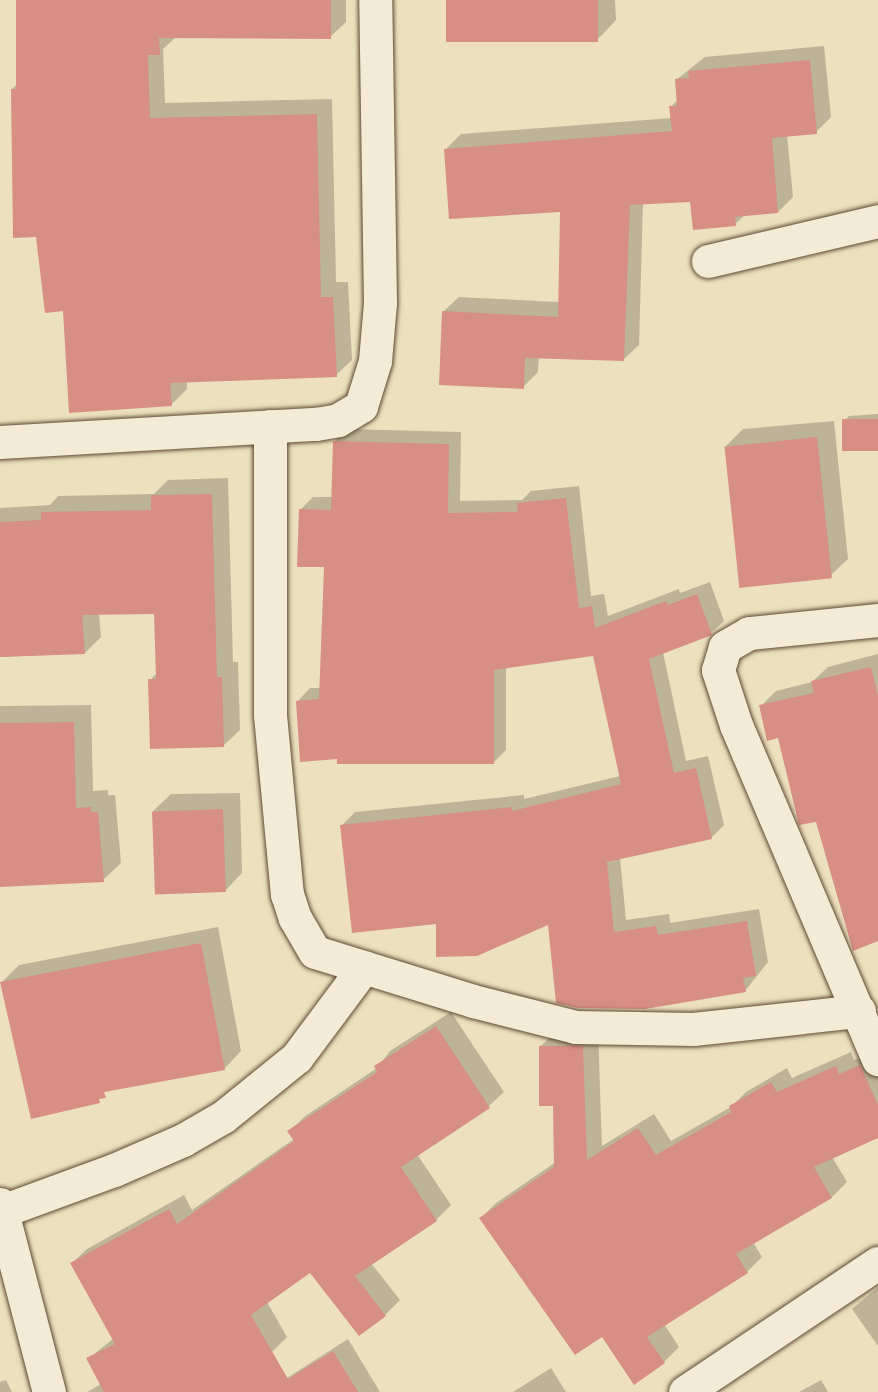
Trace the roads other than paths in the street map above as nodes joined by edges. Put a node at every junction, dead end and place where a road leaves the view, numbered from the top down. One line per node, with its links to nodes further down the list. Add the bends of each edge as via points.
1 (375, 0): 4 (street, via 380,303 375,362 361,406 338,420)
2 (878, 221): 3 (street)
3 (708, 261)
4 (270, 426): 5 (street); 7 (street, via 270,715 287,894 295,918 315,952)
5 (0, 442)
6 (878, 620): 8 (street, via 749,633 725,647 718,670 736,725)
7 (364, 967): 8 (street, via 576,1026 693,1029); 10 (street, via 297,1057 223,1117 183,1140 114,1170)
8 (859, 1011): 9 (street)
9 (878, 1059)
10 (1, 1207): 12 (street)
11 (878, 1263): 13 (street)
12 (49, 1392)
13 (685, 1392)

